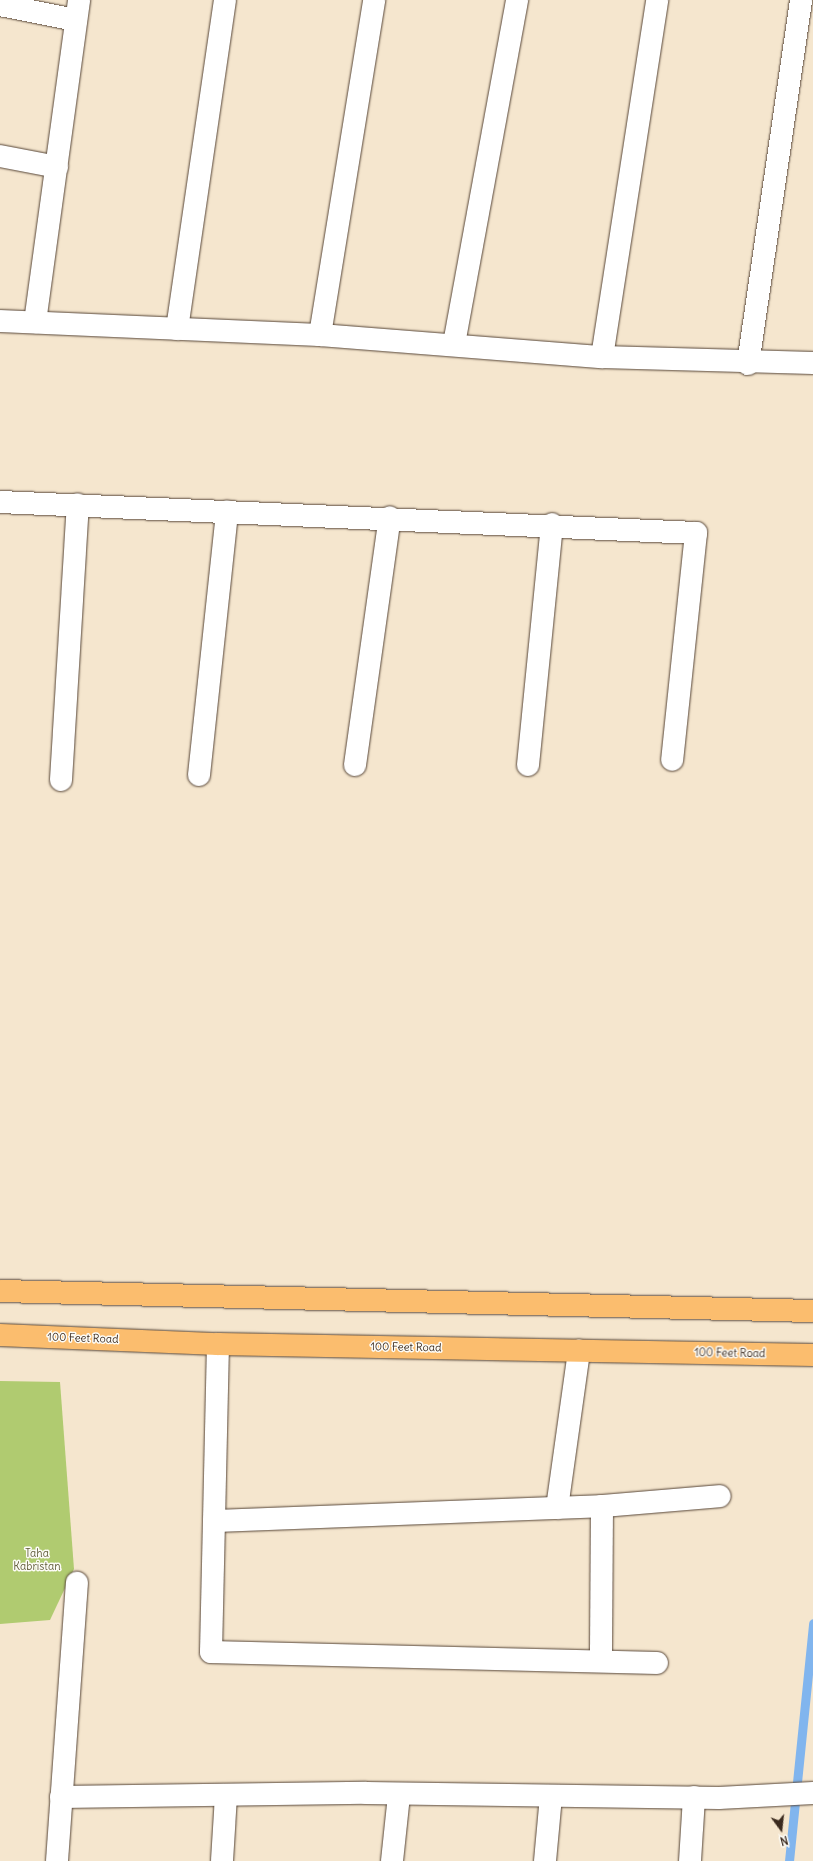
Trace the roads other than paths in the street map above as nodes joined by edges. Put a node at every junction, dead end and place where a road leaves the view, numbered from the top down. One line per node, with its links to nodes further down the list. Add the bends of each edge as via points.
1 (225, 0): 12 (street)
2 (374, 0): 13 (street)
3 (517, 0): 14 (street)
4 (657, 0): 15 (street)
5 (801, 0): 16 (street)
6 (0, 6): 7 (street)
7 (78, 10): 9 (street)
8 (0, 156): 9 (street)
9 (57, 167): 11 (street)
10 (0, 320): 11 (street)
11 (35, 322): 12 (street)
12 (177, 329): 13 (street)
13 (320, 335): 14 (street)
14 (454, 344): 15 (street)
15 (602, 357): 16 (street)
16 (748, 364): 17 (street)
17 (813, 364)
18 (0, 502): 19 (street)
19 (78, 505): 20 (street); 27 (street)
20 (227, 511): 21 (street); 26 (street)
21 (390, 517): 22 (street); 24 (street)
22 (552, 524): 23 (street, via 690,530 697,535); 25 (street)
23 (672, 760)
24 (355, 765)
25 (528, 765)
26 (199, 775)
27 (61, 780)
28 (0, 1291): 29 (main road)
29 (813, 1311)
30 (0, 1335): 31 (main road, 100 Feet Road)
31 (218, 1344): 32 (main road, 100 Feet Road); 37 (street)
32 (579, 1350): 33 (main road, 100 Feet Road); 36 (street)
33 (813, 1355)
34 (720, 1496): 35 (street)
35 (602, 1506): 36 (street); 39 (street)
36 (557, 1508): 37 (street)
37 (214, 1521): 39 (street, via 210,1652)
38 (77, 1583): 45 (street)
39 (601, 1662): 40 (street)
40 (657, 1663)
41 (813, 1793): 46 (street)
42 (226, 1795): 43 (street, via 366,1793); 45 (street); 48 (street)
43 (399, 1796): 44 (street); 49 (street)
44 (551, 1796): 46 (street); 50 (street)
45 (62, 1797): 47 (street)
46 (694, 1797): 51 (street)
47 (57, 1861)
48 (222, 1861)
49 (392, 1861)
50 (546, 1861)
51 (690, 1861)

